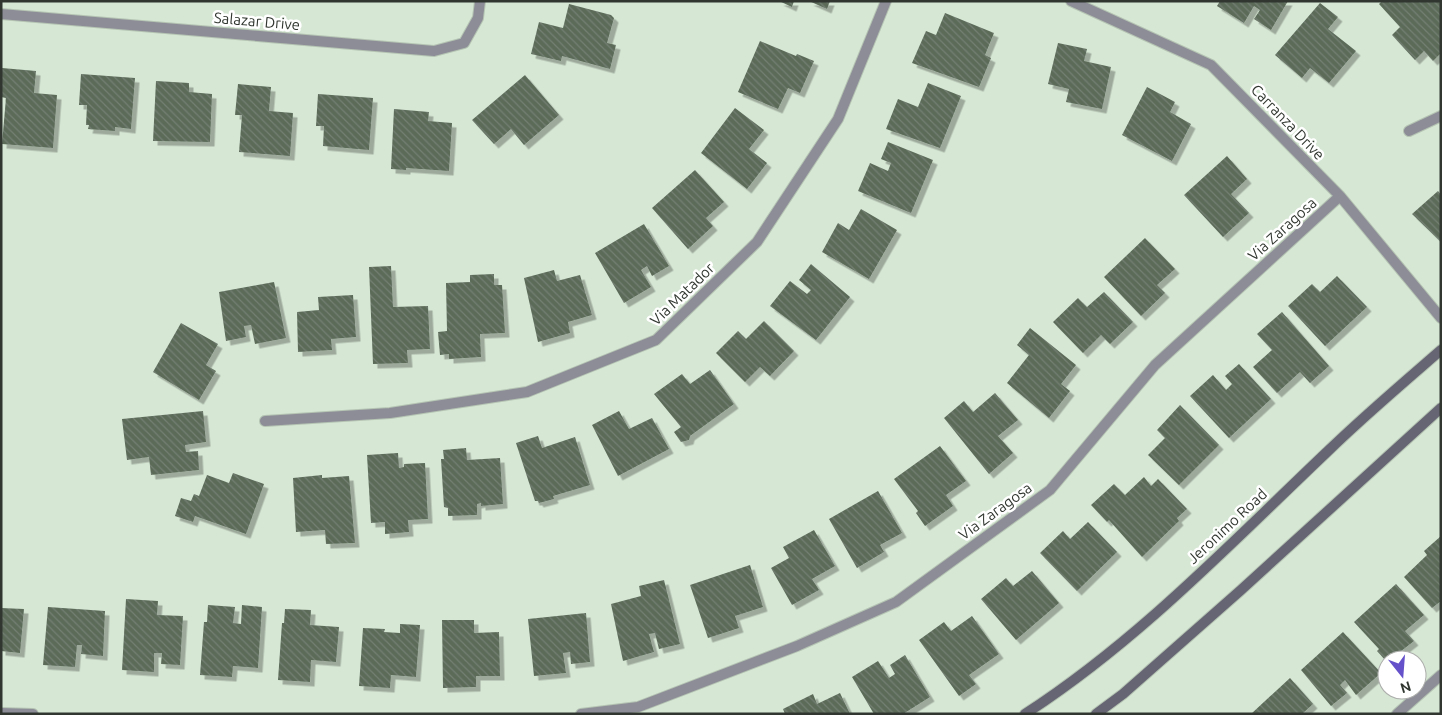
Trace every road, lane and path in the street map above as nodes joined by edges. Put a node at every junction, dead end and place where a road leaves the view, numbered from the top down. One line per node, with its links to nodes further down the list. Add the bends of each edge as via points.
1 (480, 1): 4 (street, Salazar Drive, via 478,18 464,43 434,51)
2 (886, 1): 11 (street, Via Matador, via 838,119 757,242 656,340 527,392 390,413)
3 (1071, 1): 7 (street, Carranza Drive, via 1211,64)
4 (1, 14)
5 (1441, 116): 6 (street)
6 (1409, 131)
7 (1340, 196): 8 (street, Carranza Drive); 15 (street, Via Zaragosa, via 1156,365 1050,490 896,602 797,646 638,707)
8 (1441, 318)
9 (1441, 350): 16 (main road, Jeronimo Road, via 1329,449 1151,618 1090,668)
10 (1441, 408): 17 (main road, via 1123,694)
11 (265, 421)
12 (1441, 675): 18 (street)
13 (1, 713): 14 (street)
14 (33, 714)
15 (581, 714)
16 (1025, 714)
17 (1096, 714)
18 (1397, 714)

